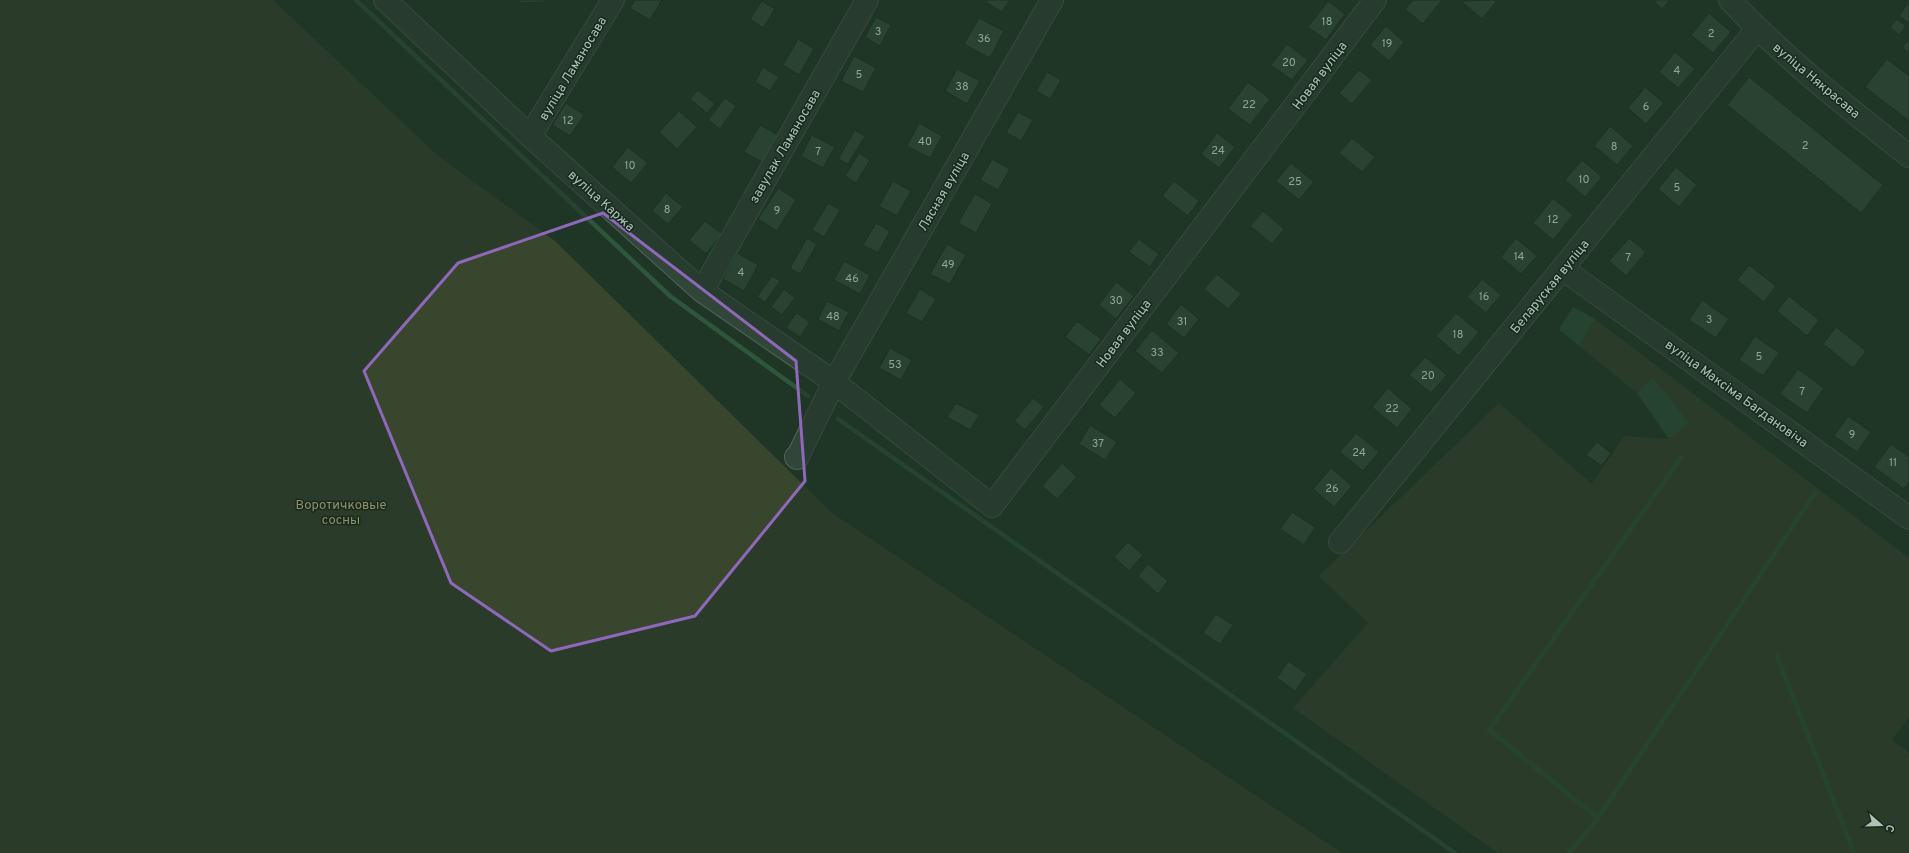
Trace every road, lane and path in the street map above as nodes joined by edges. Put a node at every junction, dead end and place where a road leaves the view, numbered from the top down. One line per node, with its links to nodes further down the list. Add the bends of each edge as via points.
1 (385, 0): 8 (street, вуліца Каржа)
2 (613, 0): 8 (street, вуліца Ламаносава)
3 (867, 0): 11 (street, завулак Ламаносава)
4 (1052, 0): 12 (street, Лясная вуліца)
5 (1375, 0): 12 (street, Новая вуліца, via 992,506)
6 (1730, 0): 7 (street, вуліца Някрасава)
7 (1757, 29): 9 (street, вуліца Някрасава, via 1831,94); 10 (street, Беларуская вуліца)
8 (530, 136): 11 (street, вуліца Каржа)
9 (1909, 156)
10 (1563, 269): 14 (street, вуліца Максіма Багдановіча); 15 (street, Беларуская вуліца)
11 (702, 291): 12 (street, вуліца Каржа)
12 (834, 382): 13 (street, Лясная вуліца)
13 (796, 458)
14 (1909, 518)
15 (1340, 542)

